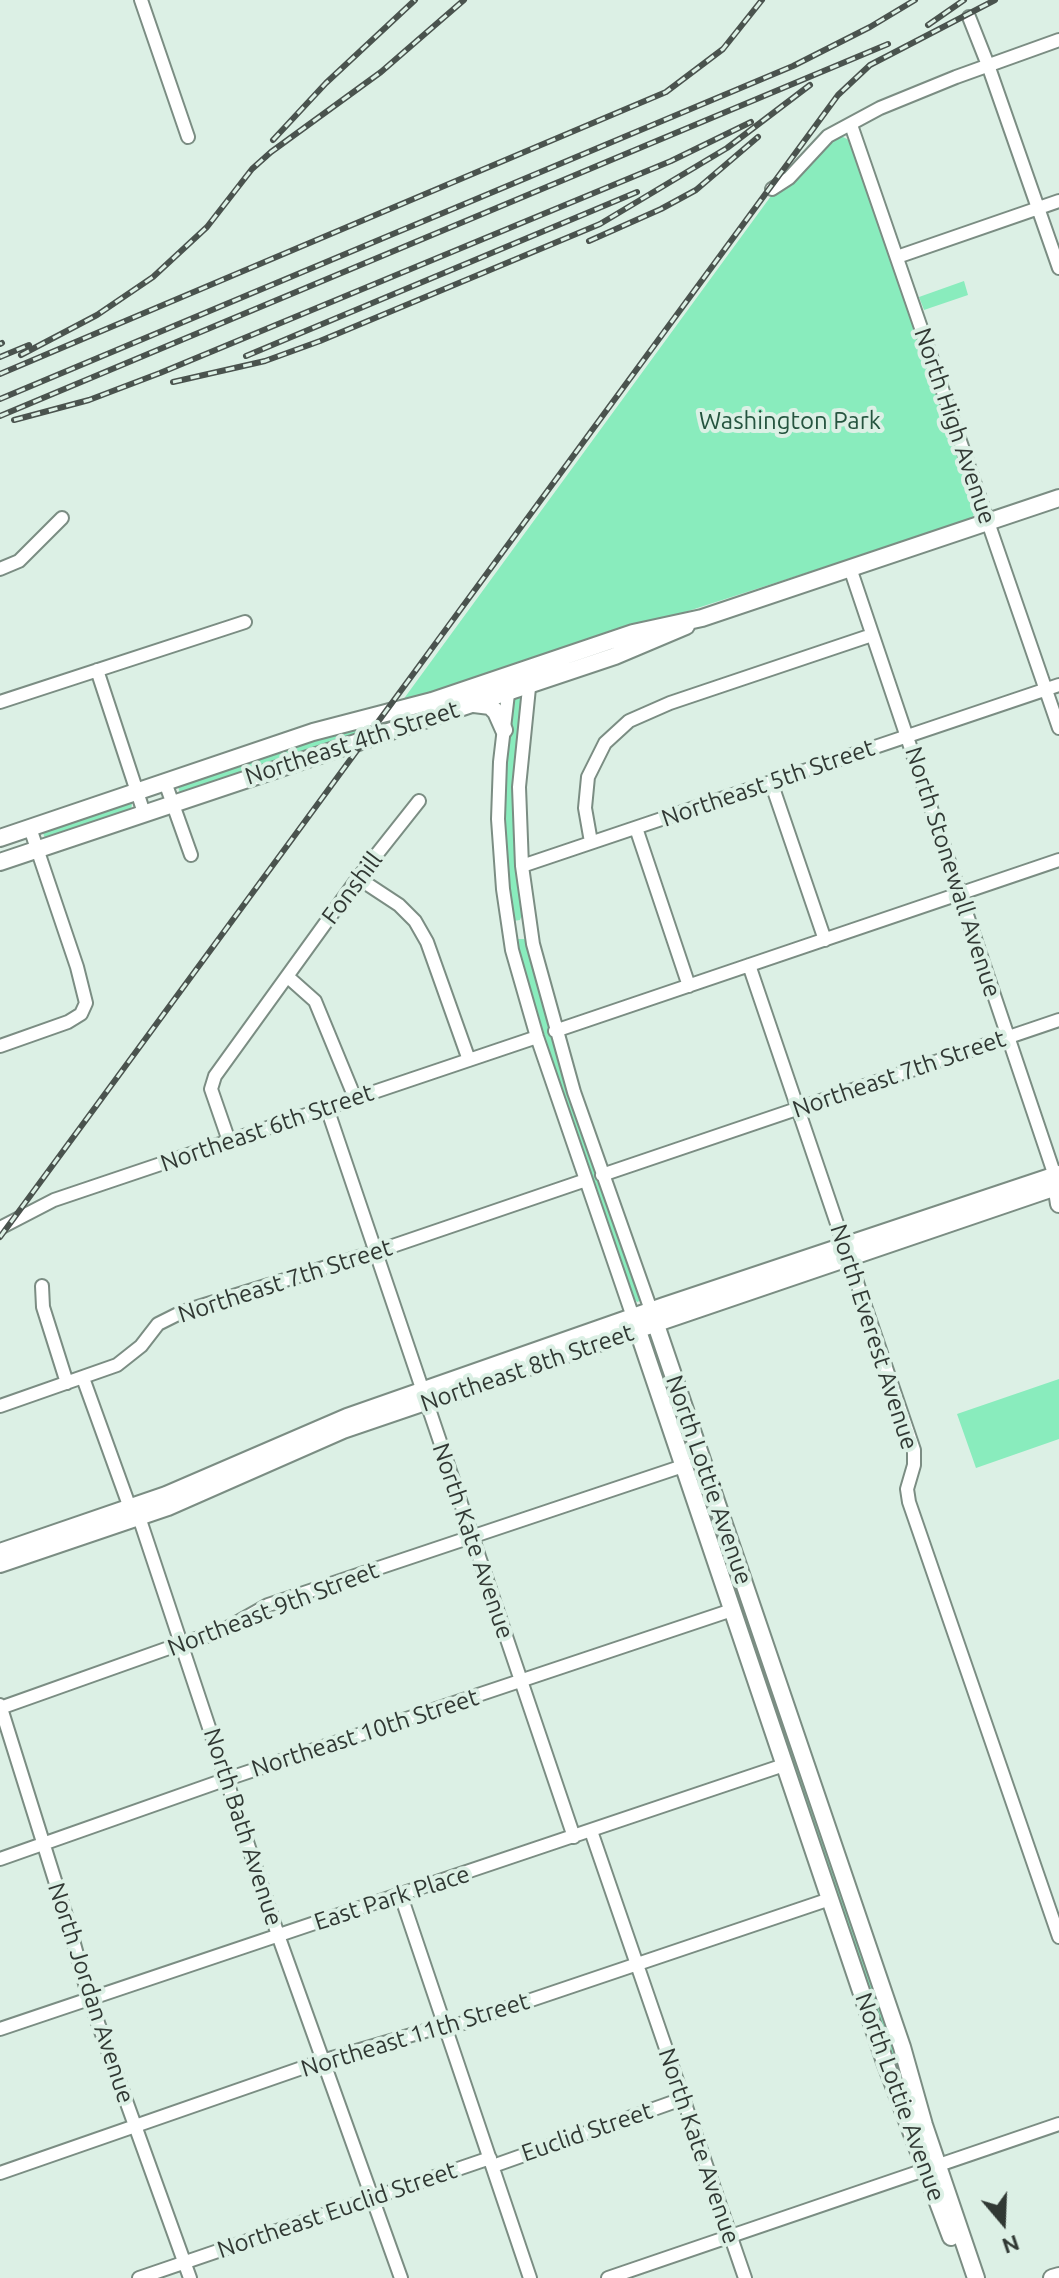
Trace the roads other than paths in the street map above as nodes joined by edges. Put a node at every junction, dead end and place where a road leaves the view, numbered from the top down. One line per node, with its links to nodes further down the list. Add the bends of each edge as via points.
1 (141, 0): 6 (street)
2 (969, 17): 4 (street)
3 (1059, 40): 4 (street)
4 (988, 65): 5 (street); 9 (street)
5 (851, 125): 7 (street, via 823,141); 10 (street, North High Avenue)
6 (188, 137)
7 (772, 189)
8 (1059, 201): 9 (street)
9 (1038, 208): 10 (street); 11 (street)
10 (897, 257): 14 (street, North High Avenue)
11 (1059, 268)
12 (1059, 498): 14 (main road, Northeast 4th Street)
13 (62, 518): 16 (street, via 19,561)
14 (988, 522): 15 (main road, Northeast 4th Street); 22 (street, North High Avenue)
15 (850, 568): 18 (street, North Stonewall Avenue); 21 (main road, Northeast 4th Street, via 702,618 669,635)
16 (0, 569)
17 (245, 622): 19 (street)
18 (872, 635): 28 (street, North Stonewall Avenue); 38 (street, via 629,721 605,743 588,777 585,808)
19 (97, 670): 24 (street); 31 (street)
20 (510, 674): 21 (main road, Northeast 4th Street); 23 (street, North Lottie Avenue); 29 (main road, Northeast 4th Street)
21 (531, 677): 23 (main road, Northeast 4th Street); 43 (street, North Lottie Avenue, via 519,787)
22 (1052, 687): 26 (street, North High Avenue); 28 (street, Northeast 5th Street)
23 (508, 692): 25 (main road, Northeast 4th Street); 27 (street, North Lottie Avenue)
24 (0, 702)
25 (473, 704): 27 (main road, via 490,706); 33 (main road, Northeast 4th Street)
26 (1059, 728)
27 (504, 730): 52 (street, North Lottie Avenue, via 498,819 503,889 512,950)
28 (907, 736): 30 (street, Northeast 5th Street); 45 (street, North Stonewall Avenue)
29 (165, 782): 31 (main road, Northeast 4th Street); 33 (street)
30 (771, 782): 36 (street, Northeast 5th Street); 46 (street)
31 (137, 791): 34 (street); 35 (main road, Northeast 4th Street)
32 (419, 801): 44 (street, Fonshill)
33 (173, 803): 34 (main road, Northeast 4th Street); 40 (street)
34 (144, 813): 39 (main road, Northeast 4th Street)
35 (30, 828): 37 (main road, Northeast 4th Street); 39 (street)
36 (636, 828): 38 (street, Northeast 5th Street); 49 (street)
37 (0, 838)
38 (591, 842): 43 (street, Northeast 5th Street)
39 (37, 849): 42 (main road, Northeast 4th Street); 54 (street, via 86,1003 68,1022)
40 (191, 855)
41 (1059, 860): 45 (street)
42 (0, 862)
43 (522, 866): 51 (street, North Lottie Avenue, via 533,944)
44 (358, 878): 48 (street, Fonshill); 55 (street, via 415,921)
45 (959, 894): 46 (street); 53 (street, North Stonewall Avenue)
46 (825, 940): 47 (street)
47 (749, 965): 49 (street); 58 (street, North Everest Avenue)
48 (288, 977): 56 (street, via 315,1001); 59 (street, via 215,1076 211,1089)
49 (689, 986): 51 (street)
50 (1059, 1020): 53 (street, Northeast 7th Street)
51 (555, 1031): 60 (street, North Lottie Avenue)
52 (537, 1037): 55 (street, Northeast 6th Street); 61 (street, North Lottie Avenue)
53 (1008, 1037): 58 (street, Northeast 7th Street); 62 (street, North Stonewall Avenue)
54 (0, 1046)
55 (469, 1060): 56 (street, Northeast 6th Street)
56 (355, 1098): 57 (street, Northeast 6th Street)
57 (327, 1108): 59 (street, Northeast 6th Street); 65 (street, North Kate Avenue)
58 (799, 1108): 60 (street, Northeast 7th Street); 66 (street, North Everest Avenue)
59 (229, 1141): 64 (street, Northeast 6th Street, via 44,1204)
60 (602, 1175): 68 (street, North Lottie Avenue)
61 (586, 1180): 65 (street, Northeast 7th Street); 69 (street, North Lottie Avenue)
62 (1057, 1180): 63 (main road, North Stonewall Avenue); 66 (main road, Northeast 8th Street)
63 (1059, 1204)
64 (0, 1228)
65 (375, 1252): 70 (street, Northeast 7th Street, via 182,1312 158,1324 128,1358); 72 (street, North Kate Avenue)
66 (846, 1252): 68 (main road, Northeast 8th Street); 92 (street, North Everest Avenue, via 914,1450 909,1502)
67 (42, 1286): 71 (street, via 43,1307)
68 (653, 1317): 69 (main road, Northeast 8th Street); 102 (main road, North Lottie Avenue, via 902,2047)
69 (635, 1323): 72 (main road, Northeast 8th Street); 74 (main road, North Lottie Avenue)
70 (83, 1378): 71 (street, Northeast 7th Street); 75 (street, North Bath Avenue)
71 (67, 1383): 73 (street, Northeast 7th Street)
72 (423, 1396): 75 (main road, Northeast 8th Street, via 210,1490); 76 (street, North Kate Avenue)
73 (0, 1406)
74 (683, 1466): 76 (street, Northeast 9th Street); 79 (main road, North Lottie Avenue)
75 (135, 1513): 77 (main road, Northeast 8th Street); 78 (main road, Northeast 8th Street); 80 (street, North Bath Avenue)
76 (472, 1538): 80 (street, Northeast 9th Street, via 268,1605 222,1631); 81 (street, North Kate Avenue)
77 (0, 1552)
78 (0, 1564)
79 (732, 1610): 81 (street, Northeast 10th Street); 83 (main road, North Lottie Avenue)
80 (180, 1644): 82 (street, Northeast 9th Street); 84 (street, North Bath Avenue)
81 (521, 1681): 84 (street, Northeast 10th Street); 86 (street, North Kate Avenue)
82 (0, 1707): 87 (street, North Jordan Avenue)
83 (784, 1765): 85 (street, East Park Place); 90 (main road, North Lottie Avenue)
84 (227, 1779): 87 (street, Northeast 10th Street); 91 (street, North Bath Avenue)
85 (591, 1831): 86 (street, East Park Place); 93 (street, North Kate Avenue)
86 (574, 1837): 89 (street, East Park Place)
87 (44, 1844): 88 (street, Northeast 10th Street); 94 (street, North Jordan Avenue)
88 (0, 1859)
89 (401, 1896): 91 (street, East Park Place); 95 (street)
90 (830, 1899): 93 (street, Northeast 11th Street); 102 (main road, North Lottie Avenue, via 885,2062)
91 (278, 1935): 94 (street, East Park Place); 97 (street, North Bath Avenue)
92 (1059, 1937)
93 (637, 1965): 95 (street, Northeast 11th Street); 98 (street, North Kate Avenue)
94 (89, 1998): 96 (street, East Park Place); 100 (street, North Jordan Avenue)
95 (445, 2027): 97 (street, Northeast 11th Street); 101 (street)
96 (0, 2029)
97 (322, 2061): 100 (street, Northeast 11th Street); 104 (street, North Bath Avenue)
98 (682, 2099): 101 (street, Euclid Street); 105 (street, North Kate Avenue)
99 (1059, 2124): 102 (street)
100 (133, 2125): 103 (street, Northeast 11th Street); 106 (street, North Jordan Avenue)
101 (491, 2162): 104 (street, Northeast Euclid Street); 111 (street)
102 (932, 2167): 105 (street); 114 (main road, North Lottie Avenue); 115 (main road, North Lottie Avenue)
103 (0, 2173)
104 (374, 2198): 106 (street, Northeast Euclid Street); 110 (street, North Bath Avenue)
105 (731, 2236): 112 (street); 113 (street, North Kate Avenue)
106 (185, 2262): 108 (street, Northeast Euclid Street); 109 (street, North Jordan Avenue)
107 (1059, 2276): 116 (main road)
108 (139, 2278)
109 (190, 2278)
110 (401, 2278)
111 (530, 2278)
112 (608, 2278)
113 (745, 2278)
114 (965, 2278)
115 (976, 2278)
116 (1052, 2278)

